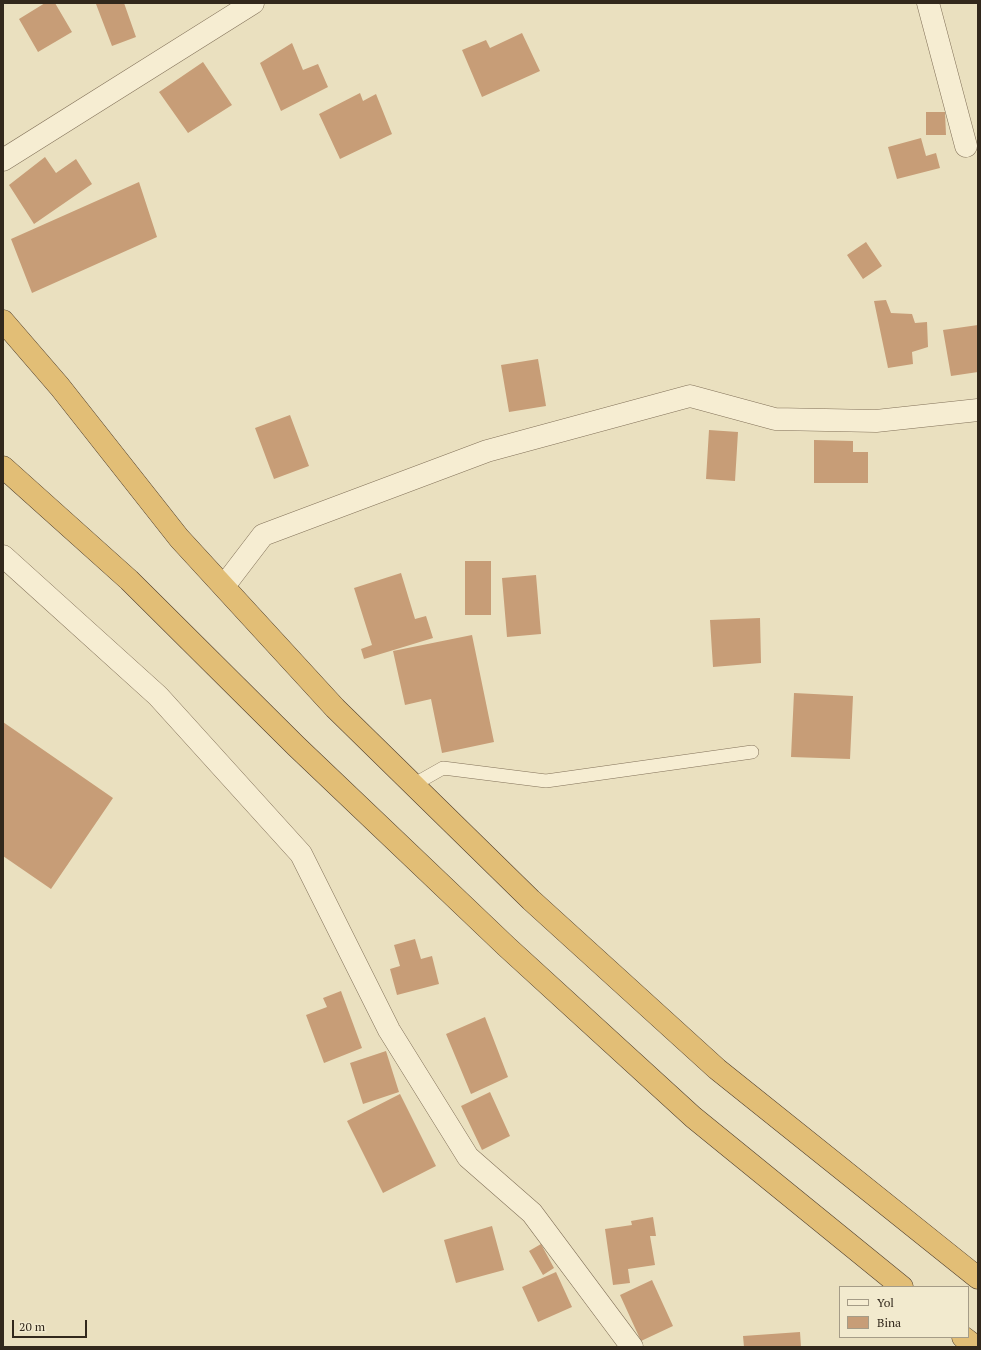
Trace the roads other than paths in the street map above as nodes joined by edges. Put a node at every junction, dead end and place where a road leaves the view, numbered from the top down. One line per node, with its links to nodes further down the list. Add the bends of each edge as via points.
1 (254, 3): 4 (street)
2 (928, 3): 3 (street)
3 (966, 146)
4 (3, 160)
5 (3, 321): 9 (highway, via 60,387 179,538)
6 (978, 410): 9 (street, via 876,421 775,419 690,396 487,451 263,535)
7 (3, 467): 13 (highway, via 129,580 296,746 530,968 693,1117)
8 (3, 556): 15 (street, via 158,696 301,854 389,1030 468,1157 532,1213)
9 (224, 586): 11 (highway, via 335,708)
10 (752, 752): 11 (lane, via 546,781 443,768)
11 (413, 785): 12 (highway, via 531,900 717,1069)
12 (978, 1278)
13 (901, 1286)
14 (965, 1338): 16 (highway)
15 (632, 1347)
16 (976, 1347)

